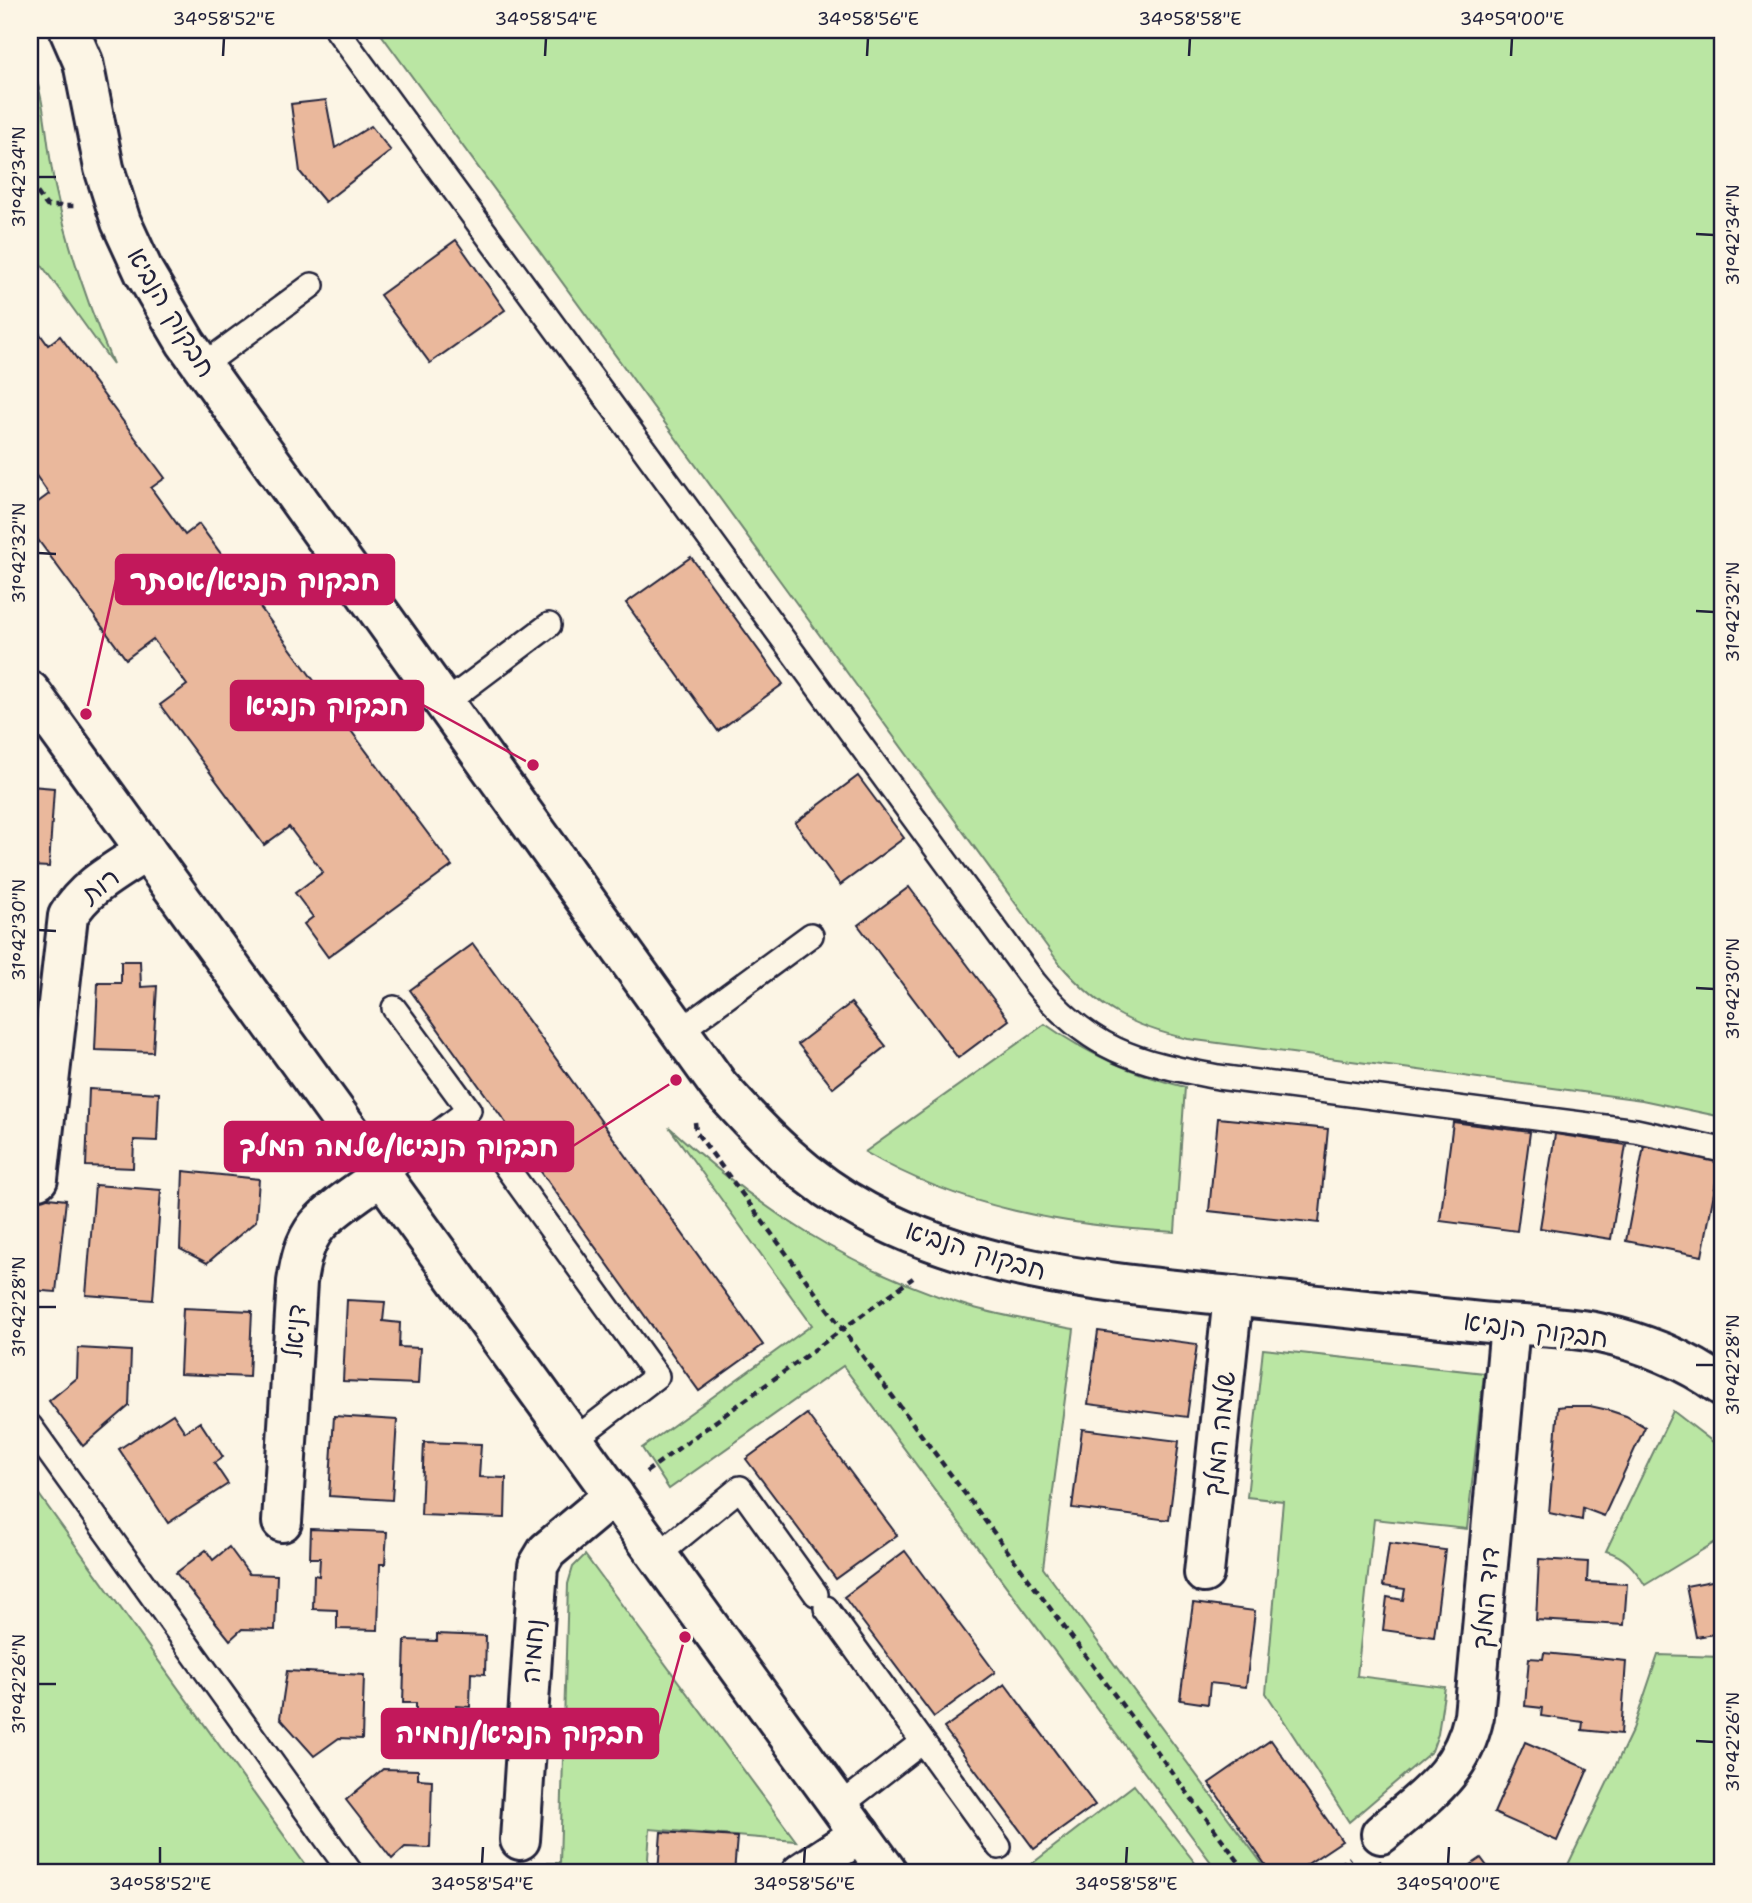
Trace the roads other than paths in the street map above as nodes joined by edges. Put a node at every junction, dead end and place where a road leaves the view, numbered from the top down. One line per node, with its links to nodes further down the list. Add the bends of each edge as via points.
1 (69, 30): 4 (street, חבקוק הנביא, via 83,62 116,207 144,272)
2 (337, 30): 13 (lane, via 1034,982 1070,1022 1126,1056 1181,1070 1636,1131)
3 (312, 285): 4 (lane)
4 (202, 366): 7 (street, חבקוק הנביא)
5 (549, 625): 7 (lane)
6 (30, 691): 8 (street)
7 (444, 704): 11 (street, חבקוק הנביא)
8 (146, 851): 14 (street); 15 (street, רות, via 88,890 68,916)
9 (811, 935): 11 (lane)
10 (394, 1009): 14 (lane, via 468,1110)
11 (680, 1031): 16 (street, חבקוק הנביא, via 736,1105 788,1158 865,1212 907,1232 997,1262 1094,1281)
12 (489, 1143): 20 (lane, via 657,1376)
13 (1722, 1150)
14 (382, 1175): 20 (street); 22 (street, דניאל, via 318,1224 301,1260)
15 (38, 1179)
16 (1233, 1296): 17 (street, חבקוק הנביא); 24 (street, שלמה המלך)
17 (1510, 1325): 18 (street, חבקוק הנביא, via 1598,1333 1656,1350); 27 (street, דוד המלך, via 1469,1738 1448,1774)
18 (1722, 1386)
19 (30, 1426): 30 (lane)
20 (574, 1440): 21 (street)
21 (614, 1495): 23 (street); 28 (street, נחמיה, via 547,1551 538,1566)
22 (282, 1522)
23 (658, 1555): 25 (lane, via 740,1489); 26 (street)
24 (1204, 1573)
25 (922, 1742): 26 (lane); 29 (lane)
26 (850, 1820): 31 (street); 32 (street)
27 (1381, 1834)
28 (520, 1840)
29 (999, 1847)
30 (351, 1873)
31 (801, 1873)
32 (888, 1873)

